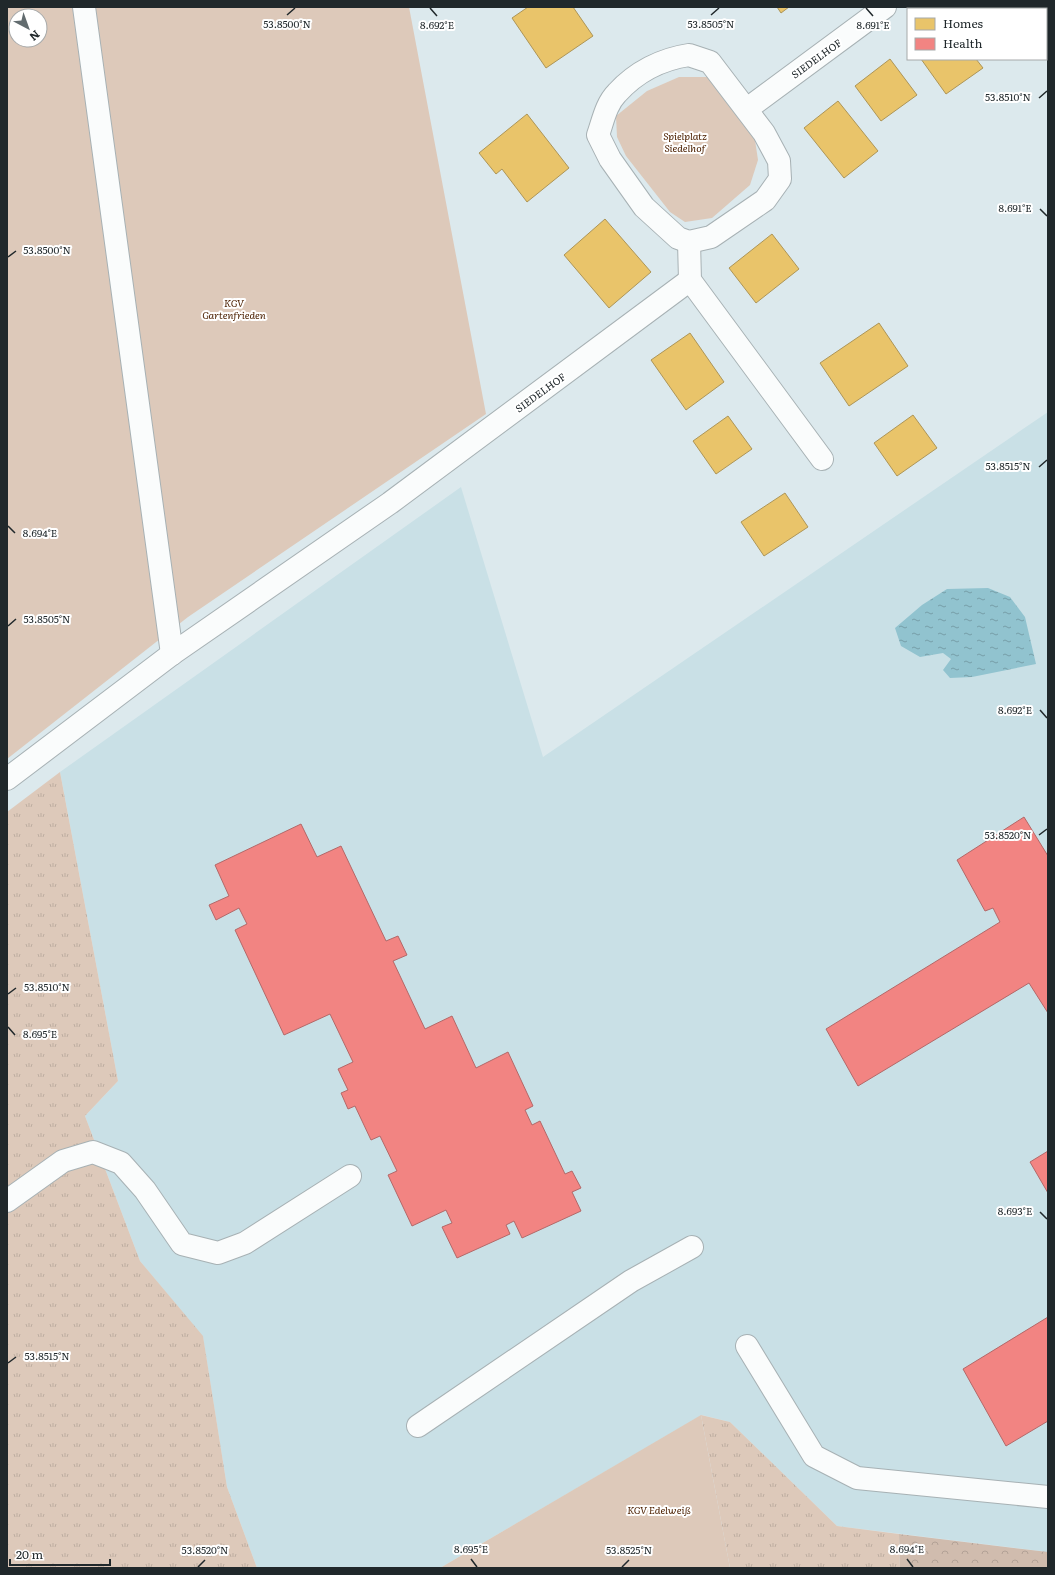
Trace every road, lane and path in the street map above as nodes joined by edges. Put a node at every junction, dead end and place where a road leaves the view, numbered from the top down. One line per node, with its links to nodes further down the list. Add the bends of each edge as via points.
1 (84, 7): 7 (street)
2 (885, 7): 3 (street, SIEDELHOF)
3 (747, 109): 4 (street, via 764,132 779,161 780,179 765,200 729,226 711,237); 4 (street, via 710,62 689,54 669,58 643,72 616,94 606,110 598,135 610,159 644,207 678,238)
4 (688, 242): 5 (street)
5 (690, 280): 6 (street); 7 (street, SIEDELHOF, via 390,503)
6 (822, 459)
7 (172, 654): 8 (street, SIEDELHOF)
8 (7, 779)
9 (350, 1176): 10 (street, via 245,1244 218,1253 182,1244 145,1190 121,1162 93,1152 63,1161)
10 (7, 1201)
11 (692, 1247): 13 (street, via 631,1281)
12 (747, 1346): 14 (street, via 814,1456 857,1478)
13 (418, 1426)
14 (1048, 1497)

